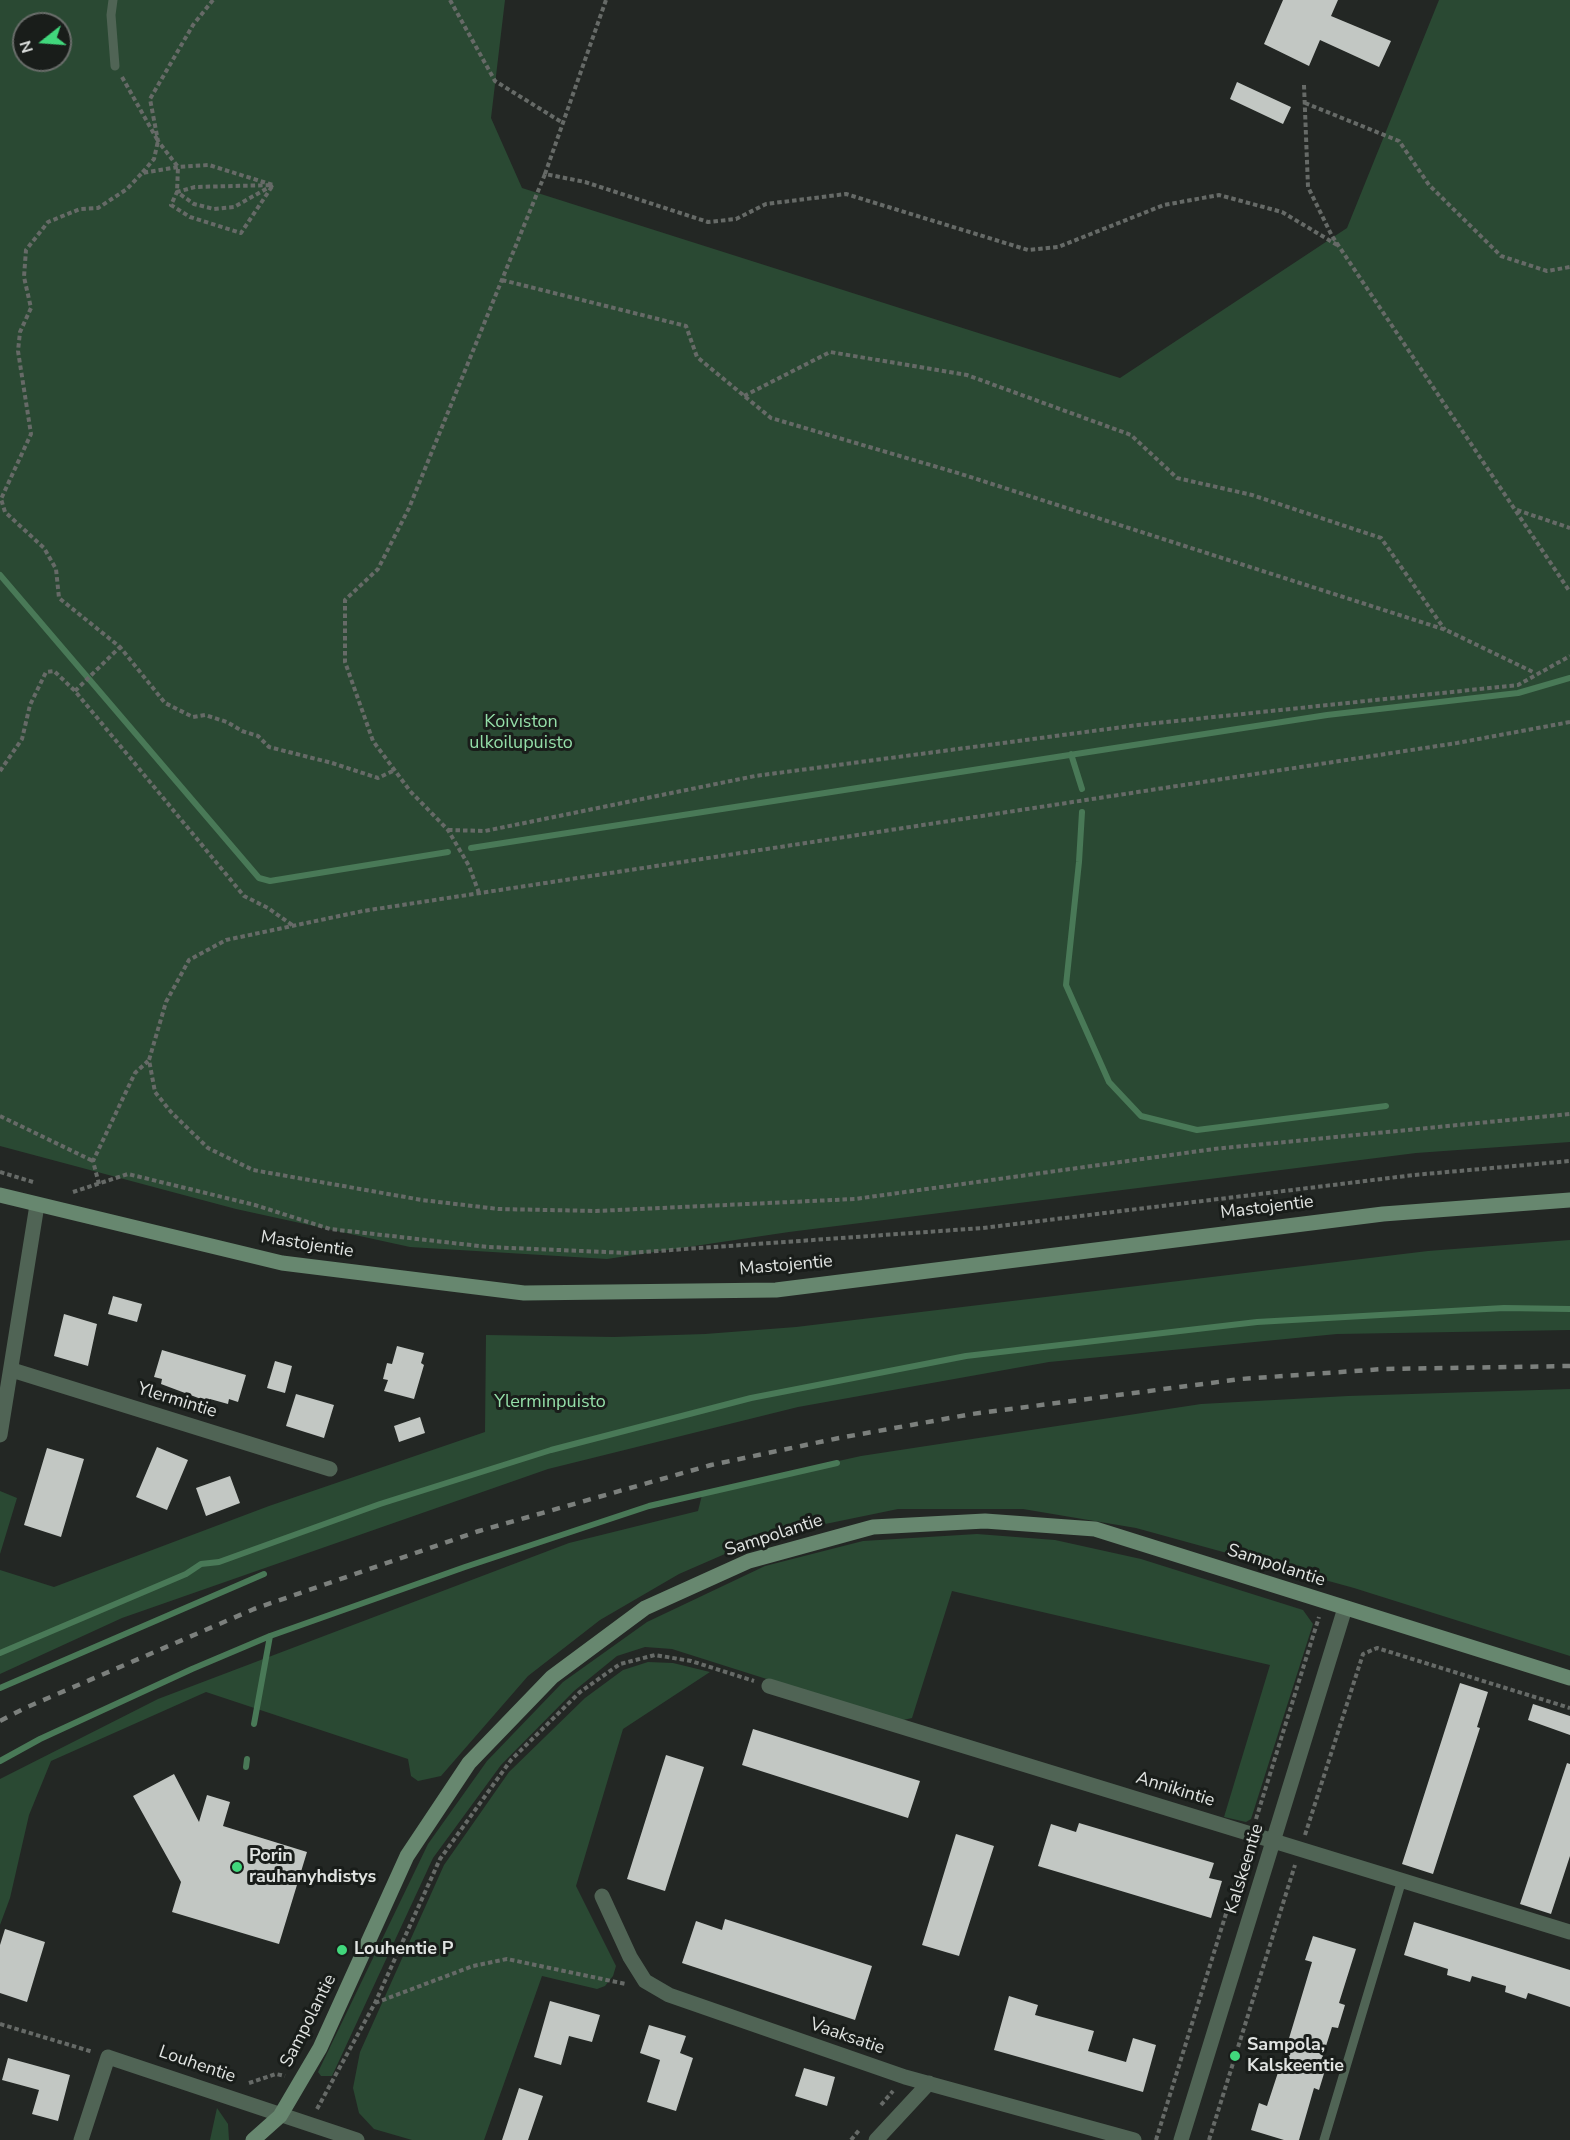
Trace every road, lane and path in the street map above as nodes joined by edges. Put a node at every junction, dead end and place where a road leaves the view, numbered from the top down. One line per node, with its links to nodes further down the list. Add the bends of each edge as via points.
1 (113, 0): 5 (lane)
2 (213, 0): 9 (path, via 193,25 150,99)
3 (450, 0): 8 (path, via 495,81)
4 (606, 0): 8 (path)
5 (116, 66): 9 (path)
6 (1304, 85): 7 (path)
7 (1305, 103): 15 (path, via 1308,186); 16 (path, via 1400,141 1429,185 1501,256 1547,272)
8 (563, 123): 12 (path)
9 (158, 141): 10 (path); 11 (path, via 154,159)
10 (178, 167): 11 (path); 13 (path, via 209,165); 14 (path)
11 (141, 173): 23 (path, via 127,189 98,208 48,222 26,250 24,277 31,308 20,332 18,351 32,434 1,499 5,512 44,548 56,569 59,598)
12 (545, 174): 15 (path, via 585,182 708,222 736,219 766,204 846,194 1028,250 1058,247 1164,205 1219,195 1282,212); 17 (path)
13 (273, 185): 14 (path, via 195,187); 14 (path, via 234,207 214,209 194,204); 14 (path, via 241,233 189,217 171,205)
14 (177, 192)
15 (1339, 246): 19 (path)
16 (1570, 267)
17 (502, 280): 18 (path, via 686,326 697,357); 28 (path, via 410,508 378,568 345,600 345,662 373,741)
18 (744, 396): 22 (path, via 771,418 961,474); 22 (path, via 831,352 967,375 1131,435 1177,478 1252,495 1381,538)
19 (1515, 510): 20 (path); 21 (path)
20 (1570, 528)
21 (1570, 592)
22 (1446, 630): 25 (path)
23 (120, 647): 26 (path); 28 (path, via 165,703 193,717 205,715 227,722 258,736 269,747 378,778)
24 (1570, 657): 25 (path)
25 (1536, 673): 30 (path, via 1518,685 1138,725 755,776 485,831)
26 (75, 692): 29 (path, via 54,671 46,672 30,705 22,739); 32 (path, via 244,896)
27 (1570, 722): 31 (path, via 1457,743)
28 (395, 770): 30 (path)
29 (0, 771)
30 (448, 830): 31 (path)
31 (479, 893): 32 (path)
32 (293, 926): 33 (path, via 226,940 189,960 166,1002)
33 (149, 1060): 34 (path, via 155,1092 171,1112 208,1148 253,1170 422,1200 498,1209 596,1211 855,1199 1214,1149); 36 (path, via 135,1073)
34 (1570, 1114)
35 (0, 1116): 36 (path)
36 (93, 1161): 39 (path)
37 (1570, 1161): 39 (path, via 1414,1174 984,1228 629,1253 488,1247 330,1229 255,1205 128,1174)
38 (0, 1172): 40 (path)
39 (99, 1184): 41 (path, via 74,1193)
40 (44, 1185)
41 (64, 1190)
42 (3, 1194): 44 (street, Mastojentie)
43 (1570, 1200): 44 (street, Mastojentie, via 1383,1214 776,1290 536,1293 282,1263)
44 (37, 1205): 45 (street)
45 (12, 1370): 46 (street); 47 (street, Ylermintie)
46 (0, 1435)
47 (330, 1469)
48 (1324, 1602): 49 (street, Sampolantie); 53 (path); 61 (street, Sampolantie, via 1095,1529 985,1521 873,1527 749,1561 645,1608 552,1677 469,1763 407,1856 320,2048)
49 (1346, 1608): 50 (street, Sampolantie); 54 (street, Kalskeentie)
50 (1570, 1678)
51 (769, 1686): 53 (street, Annikintie); 64 (path, via 691,1661 655,1655 620,1664 580,1692 511,1760 440,1859 375,2003)
52 (1570, 1708): 55 (path, via 1377,1648 1363,1654)
53 (1251, 1834): 54 (street, Annikintie); 72 (path)
54 (1274, 1841): 55 (street, Annikintie); 73 (street, Kalskeentie)
55 (1300, 1849): 56 (street, Annikintie); 74 (path)
56 (1402, 1880): 58 (street, Annikintie); 75 (lane)
57 (602, 1896): 63 (street, Vaaksatie, via 645,1981 882,2070)
58 (1570, 1932)
59 (0, 2024): 60 (path)
60 (108, 2057): 65 (street, Louhentie); 67 (street)
61 (301, 2080): 62 (path, via 276,2074); 64 (path); 65 (street, Sampolantie)
62 (246, 2083)
63 (929, 2083): 70 (street); 71 (street, Vaaksatie)
64 (328, 2090): 66 (path)
65 (280, 2116): 66 (street, Louhentie); 68 (street, Sampolantie)
66 (308, 2124): 69 (street, Louhentie)
67 (81, 2140)
68 (253, 2140)
69 (357, 2140)
70 (876, 2140)
71 (1134, 2140)
72 (1156, 2140)
73 (1181, 2140)
74 (1209, 2140)
75 (1324, 2140)

